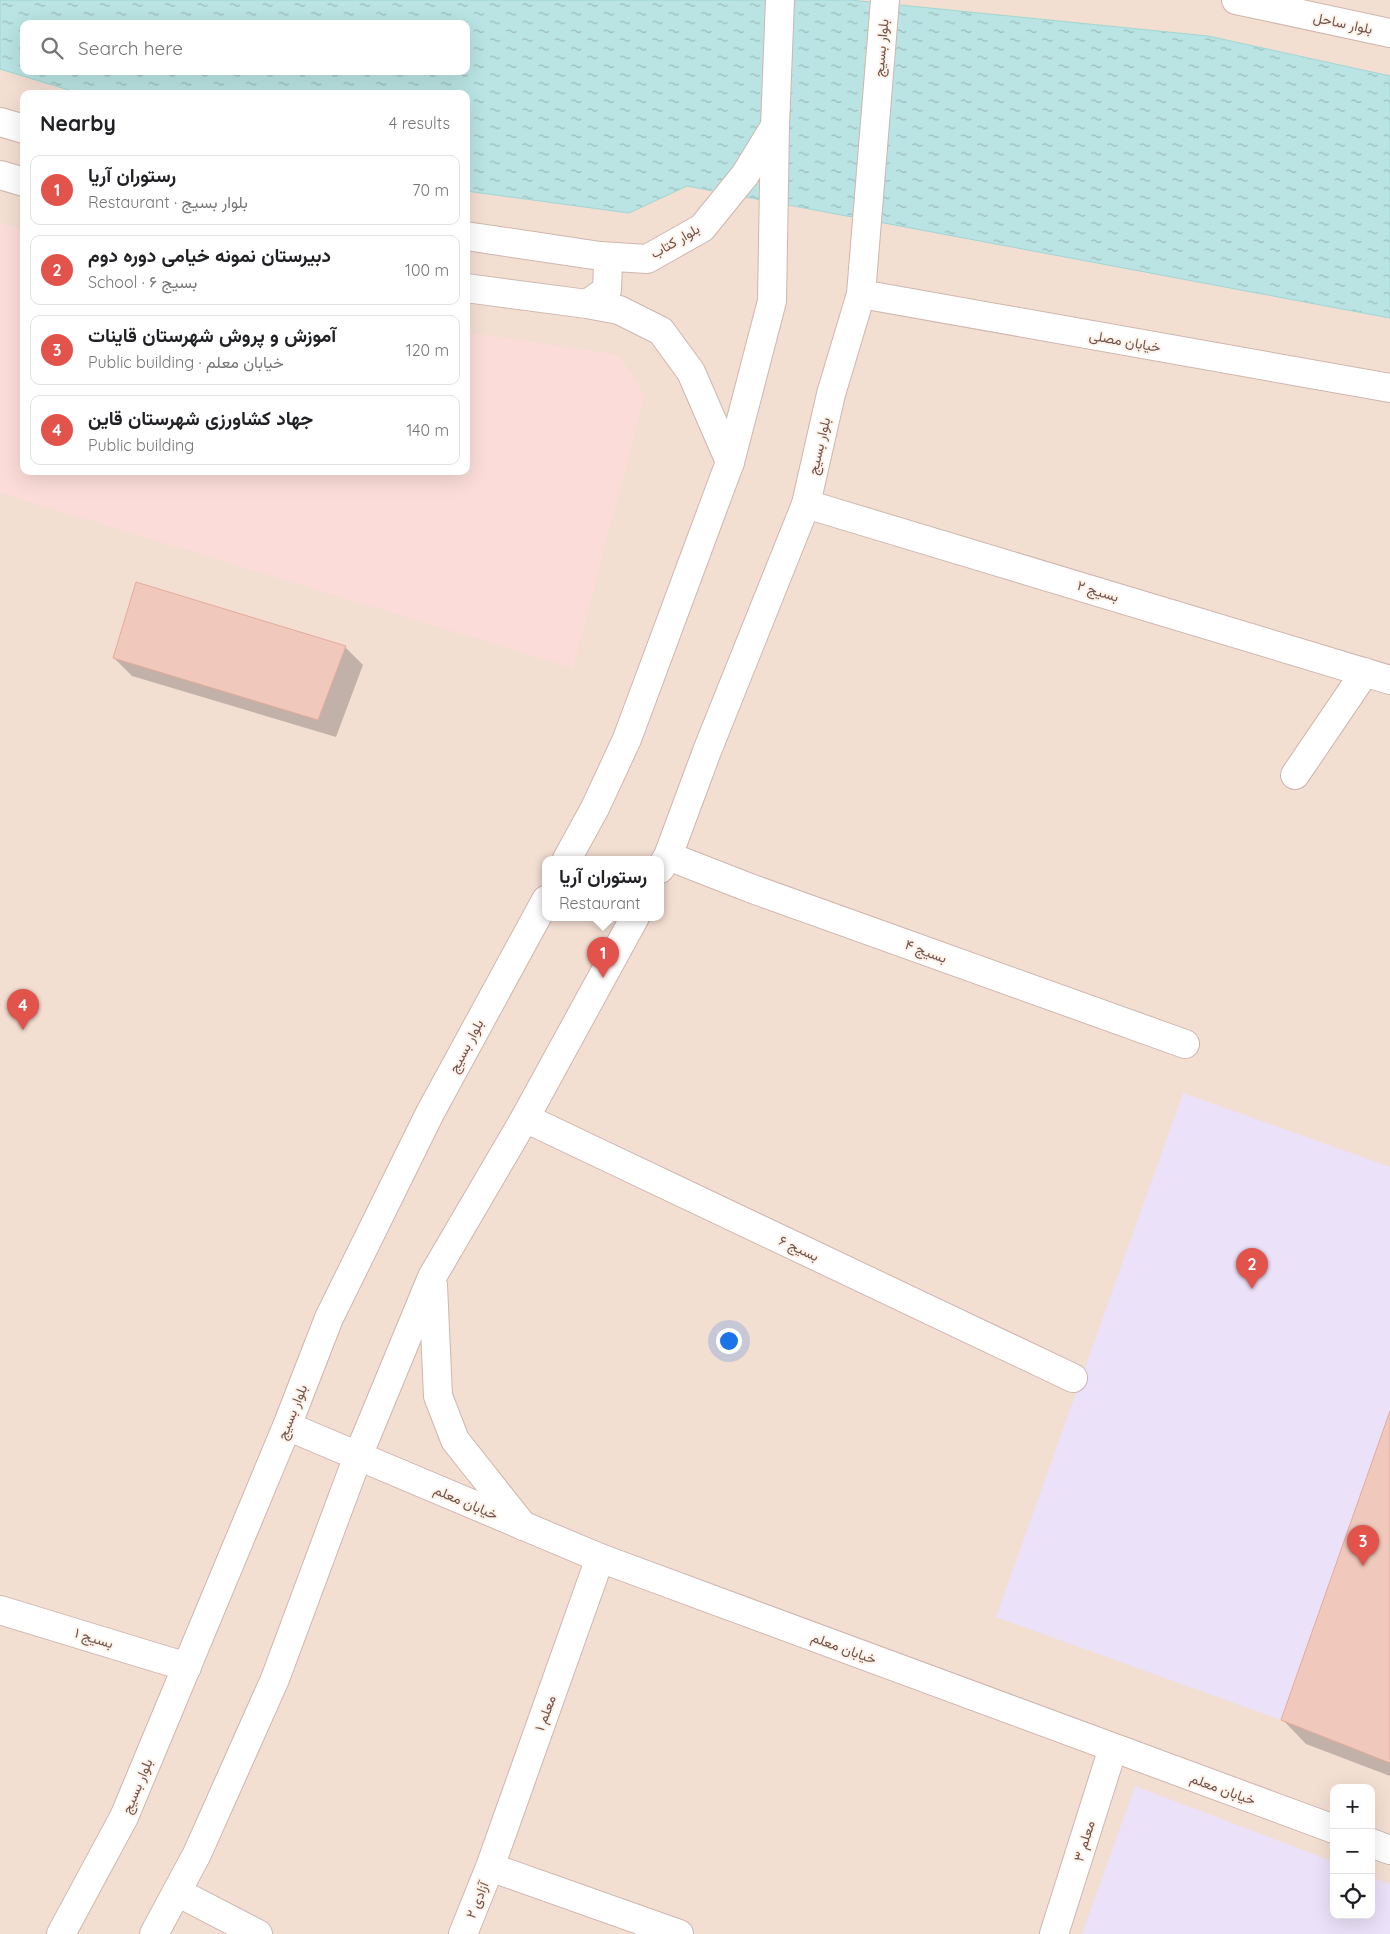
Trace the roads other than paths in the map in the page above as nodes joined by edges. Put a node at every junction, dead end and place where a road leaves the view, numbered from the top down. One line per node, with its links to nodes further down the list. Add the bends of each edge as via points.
1 (780, 0): 6 (street)
2 (885, 0): 13 (street, بلوار بسیج)
3 (1236, 0): 4 (street, بلوار ساحل)
4 (1390, 33)
5 (0, 122): 7 (street)
6 (775, 126): 11 (street, بلوار کتاب, via 745,175 702,228 647,259); 16 (street, via 772,301)
7 (20, 128)
8 (0, 175): 9 (street)
9 (20, 181)
10 (470, 237): 11 (street, بلوار کتاب)
11 (600, 256): 14 (street, via 608,263 607,290)
12 (470, 289): 14 (street)
13 (861, 294): 15 (street, خیابان مصلی); 17 (street, بلوار بسیج, via 832,394)
14 (587, 304): 16 (street, via 619,310 660,331 691,372)
15 (1390, 388)
16 (730, 462): 20 (street, via 627,739)
17 (806, 504): 18 (street, بسیج ۲); 21 (street, بلوار بسیج)
18 (1378, 676): 19 (street)
19 (1295, 774)
20 (569, 856)
21 (664, 863): 24 (street, بسیج ۴, via 768,895)
22 (542, 907): 28 (street, بلوار بسیج, via 430,1113 329,1318)
23 (633, 921): 25 (street)
24 (1185, 1044)
25 (525, 1118): 26 (street); 27 (street, بسیج ۶)
26 (432, 1277): 29 (street); 30 (street, via 438,1396 455,1440)
27 (1073, 1378)
28 (287, 1426): 29 (street, خیابان معلم); 33 (street, بلوار بسیج)
29 (358, 1456): 30 (street, خیابان معلم); 39 (street, via 275,1679)
30 (524, 1526): 31 (street, خیابان معلم)
31 (600, 1558): 34 (street, خیابان معلم); 38 (street, معلم ۱)
32 (0, 1610): 33 (street, بسیج ۱)
33 (187, 1667): 40 (street, بلوار بسیج, via 124,1817)
34 (1113, 1748): 35 (street, خیابان معلم); 45 (street, معلم ۳)
35 (1330, 1828)
36 (1375, 1844): 37 (street)
37 (1390, 1850)
38 (490, 1867): 43 (street, آزادی ۲); 44 (street)
39 (177, 1892): 41 (street); 42 (street)
40 (62, 1934)
41 (154, 1934)
42 (258, 1934)
43 (463, 1934)
44 (679, 1934)
45 (1054, 1934)

